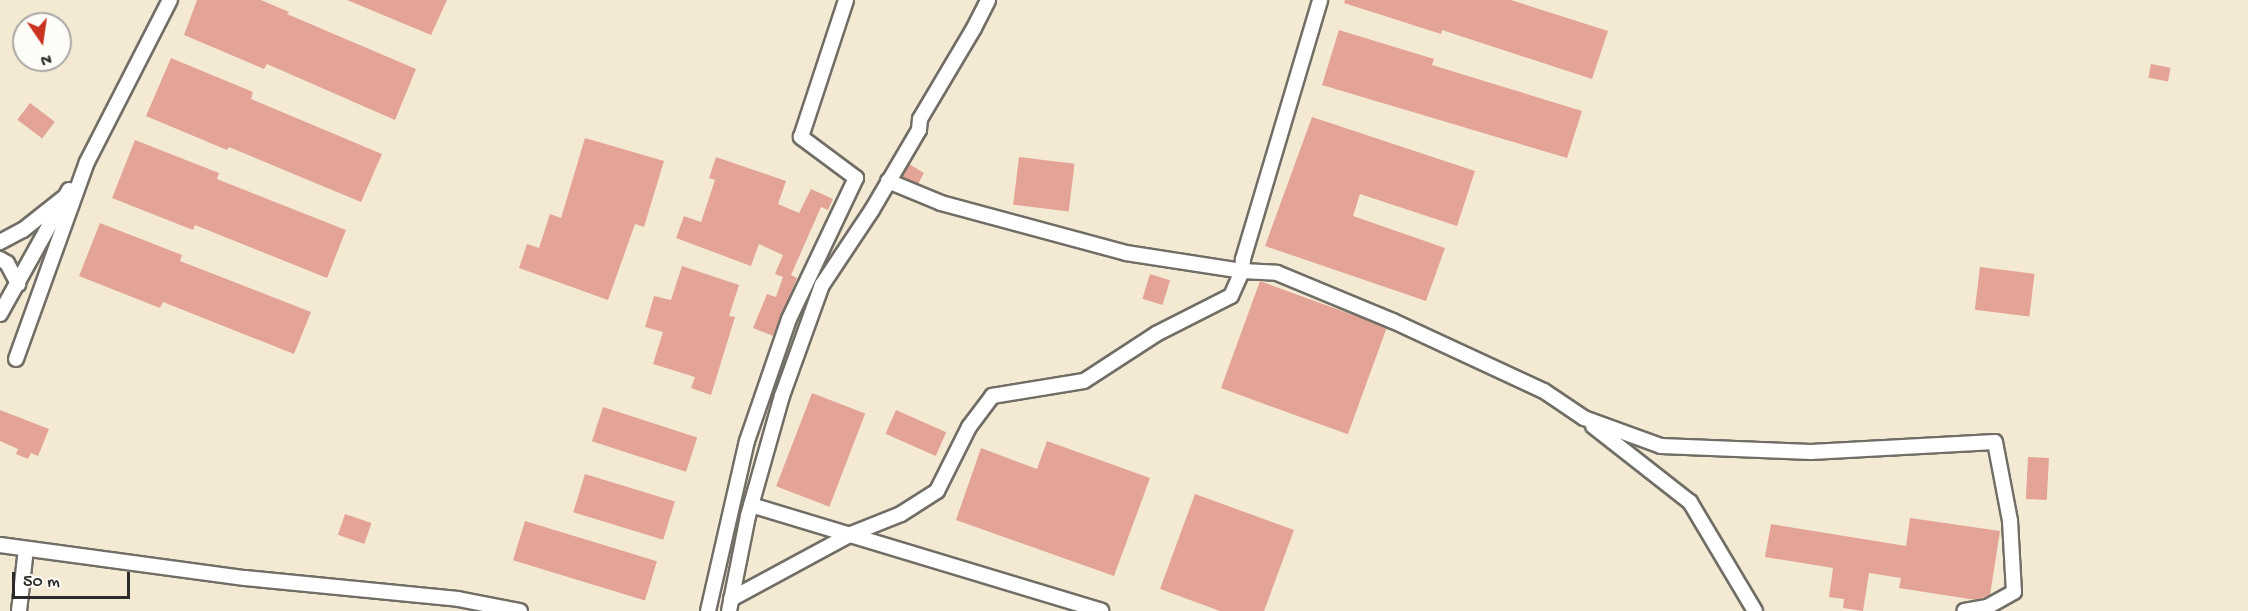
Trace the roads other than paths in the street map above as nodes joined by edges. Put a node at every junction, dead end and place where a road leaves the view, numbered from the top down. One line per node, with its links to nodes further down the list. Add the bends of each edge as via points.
1 (170, 0): 5 (street)
2 (846, 0): 23 (street, via 801,137 856,178 789,319 766,385 747,441)
3 (988, 0): 6 (street)
4 (1320, 0): 10 (street)
5 (87, 162): 7 (street); 13 (street)
6 (888, 181): 10 (street, via 941,202 1126,253); 15 (street, via 822,285 782,396)
7 (66, 195): 8 (street); 11 (street)
8 (0, 242)
9 (0, 259): 11 (street, via 7,263)
10 (1242, 271): 14 (street, via 1277,273 1393,321 1544,391); 16 (street, via 1231,296 1156,334 1084,381 992,396 969,427 937,491 901,514)
11 (18, 284): 12 (street)
12 (0, 314)
13 (16, 359)
14 (1584, 418): 25 (street, via 1689,502); 26 (street, via 1661,446 1812,453 1995,442 2010,521 2014,592 1987,607)
15 (751, 505): 16 (street); 20 (street)
16 (850, 534): 20 (street); 24 (street)
17 (0, 545): 18 (street)
18 (26, 549): 19 (street); 21 (street)
19 (458, 605): 22 (street)
20 (730, 605)
21 (19, 611)
22 (520, 611)
23 (708, 611)
24 (1101, 611)
25 (1755, 611)
26 (1964, 611)

